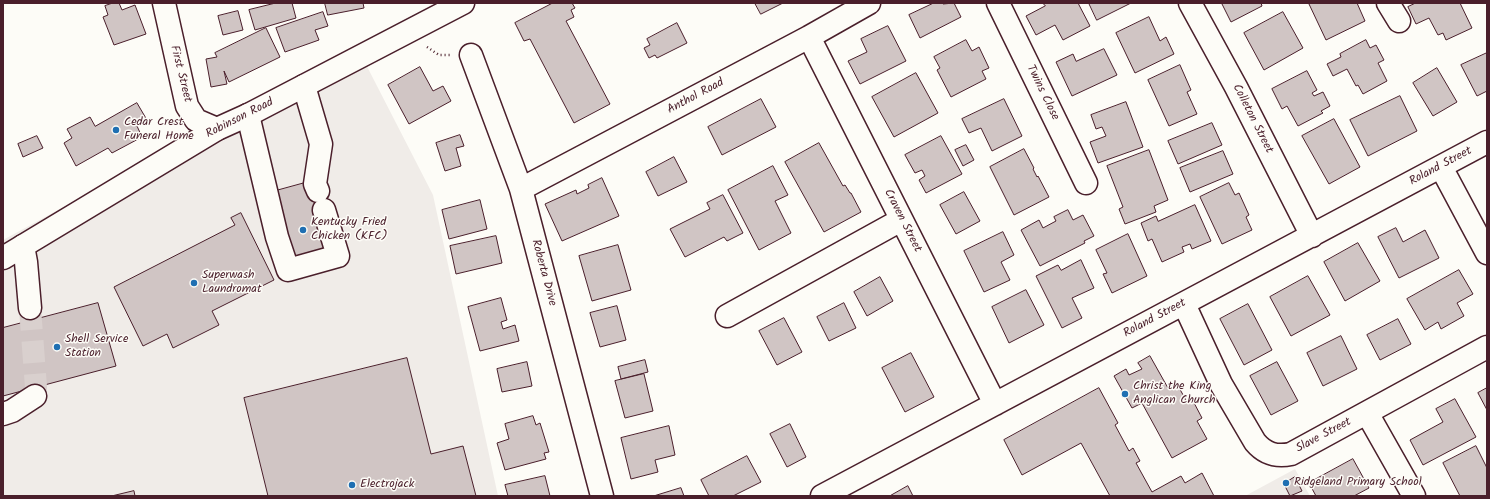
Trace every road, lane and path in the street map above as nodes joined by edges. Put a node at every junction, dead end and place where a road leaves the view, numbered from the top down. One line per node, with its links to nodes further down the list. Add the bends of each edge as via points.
1 (164, 3): 11 (street, First Street, via 188,106 196,120)
2 (463, 3): 6 (street, Robinson Road)
3 (869, 3): 7 (street, Anthol Road)
4 (998, 3): 14 (street, Twins Close)
5 (1190, 3): 17 (street, Colleton Street)
6 (404, 34): 8 (path, via 439,55); 9 (street, Robinson Road)
7 (809, 37): 15 (street, Anthol Road); 16 (street, Craven Street)
8 (470, 55): 15 (street, Roberta Drive)
9 (304, 86): 10 (street, Robinson Road); 10 (street, via 321,144 315,184 338,256 288,270)
10 (248, 115): 11 (street, Robinson Road)
11 (217, 129): 18 (street, Robinson Road)
12 (1487, 142): 13 (street, Roland Street)
13 (1441, 167): 17 (street, Roland Street); 19 (street)
14 (1086, 183)
15 (521, 189): 29 (street, Roberta Drive)
16 (901, 220): 23 (street); 26 (street, Craven Street)
17 (1312, 236): 21 (street, Roland Street)
18 (23, 246): 20 (street, Robinson Road); 22 (street)
19 (1487, 253)
20 (3, 258)
21 (1184, 304): 26 (street, Roland Street); 27 (street, Slave Street, via 1221,384 1261,449 1279,456 1291,454)
22 (30, 308)
23 (727, 316)
24 (1487, 348): 27 (street, Slave Street)
25 (35, 396): 28 (street)
26 (995, 404): 30 (street, Roland Street)
27 (1367, 413): 31 (street)
28 (3, 414)
29 (602, 496)
30 (822, 496)
31 (1414, 496)

